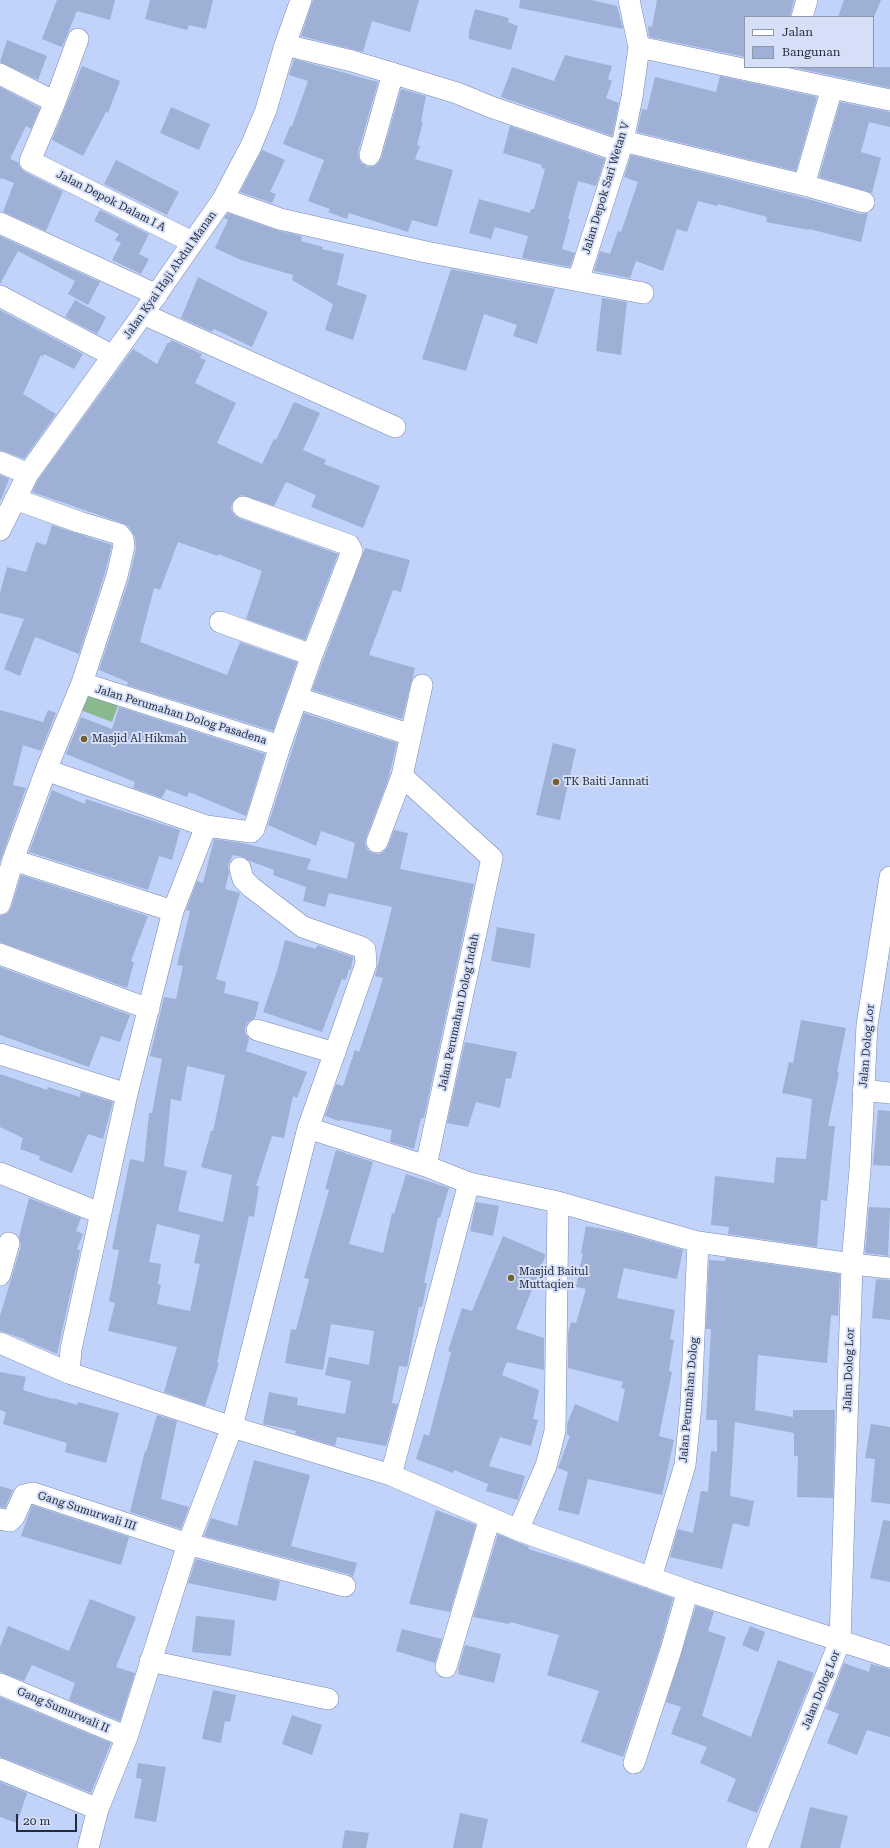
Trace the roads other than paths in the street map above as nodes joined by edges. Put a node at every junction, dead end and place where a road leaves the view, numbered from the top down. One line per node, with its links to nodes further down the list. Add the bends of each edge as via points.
1 (301, 0): 6 (street, Jalan Kyai Haji Abdul Manan)
2 (629, 0): 7 (street, Jalan Depok Sari Wetan V)
3 (807, 0): 4 (street)
4 (802, 16)
5 (78, 39): 15 (street)
6 (285, 45): 11 (street, via 352,60); 19 (street, Jalan Kyai Haji Abdul Manan, via 266,110 251,146)
7 (639, 47): 8 (street); 16 (street, Jalan Depok Sari Wetan V, via 632,97)
8 (744, 67)
9 (751, 68): 10 (street)
10 (767, 71): 13 (street)
11 (393, 73): 16 (street); 17 (street)
12 (0, 74): 15 (street)
13 (832, 88): 14 (street); 18 (street)
14 (890, 100)
15 (55, 102): 22 (street, Jalan Depok Dalam I A, via 30,161)
16 (621, 146): 18 (street); 23 (street, Jalan Depok Sari Wetan V)
17 (370, 155)
18 (804, 185): 20 (street)
19 (223, 199): 22 (street, Jalan Kyai Haji Abdul Manan); 23 (street, via 280,219 426,252)
20 (864, 202)
21 (0, 223): 25 (street)
22 (192, 242): 25 (street, Jalan Kyai Haji Abdul Manan)
23 (578, 282): 24 (street)
24 (643, 293)
25 (157, 294): 27 (street, Jalan Kyai Haji Abdul Manan)
26 (0, 296): 28 (street)
27 (143, 314): 28 (street, Jalan Kyai Haji Abdul Manan); 29 (street)
28 (113, 356): 31 (street, Jalan Kyai Haji Abdul Manan)
29 (395, 427)
30 (0, 462): 31 (street)
31 (28, 474): 32 (street, Jalan Kyai Haji Abdul Manan)
32 (15, 499): 34 (street, Jalan Kyai Haji Abdul Manan); 37 (street, Jalan Perumahan Dolog Pasadena, via 118,534 123,539 118,576)
33 (243, 507): 36 (street, Jalan Perumahan Dolog Pasadena, via 351,546 352,551)
34 (0, 530)
35 (220, 622): 36 (street)
36 (312, 655): 39 (street, Jalan Perumahan Dolog Pasadena)
37 (82, 683): 41 (street, Jalan Perumahan Dolog Pasadena); 42 (street, Jalan Perumahan Dolog Pasadena)
38 (422, 685): 40 (street)
39 (298, 698): 40 (street); 41 (street, Jalan Perumahan Dolog Pasadena)
40 (411, 735): 43 (street)
41 (280, 746): 44 (street, Jalan Perumahan Dolog Pasadena, via 254,829 251,832)
42 (46, 770): 44 (street, Jalan Perumahan Dolog Pasadena); 46 (street, Jalan Perumahan Dolog Pasadena)
43 (402, 776): 45 (street); 60 (street, Jalan Perumahan Dolog Indah, via 492,858)
44 (206, 826): 50 (street)
45 (377, 842)
46 (13, 860): 49 (street, Jalan Perumahan Dolog Pasadena); 50 (street)
47 (240, 868): 54 (street, via 243,879 251,887 303,927 365,950 366,964)
48 (890, 877): 56 (street, Jalan Dolog Lor, via 867,1025)
49 (0, 904)
50 (173, 912): 52 (street)
51 (0, 954): 52 (street)
52 (149, 1009): 58 (street)
53 (257, 1030): 54 (street)
54 (335, 1053): 59 (street)
55 (0, 1054): 58 (street)
56 (864, 1090): 57 (street); 67 (street, Jalan Dolog Lor)
57 (890, 1093)
58 (127, 1094): 64 (street)
59 (308, 1128): 60 (street); 72 (street)
60 (426, 1166): 62 (street)
61 (0, 1173): 64 (street)
62 (469, 1183): 63 (street); 73 (street)
63 (558, 1202): 65 (street); 76 (street, via 555,1430 546,1466)
64 (100, 1213): 71 (street, via 71,1349)
65 (698, 1242): 67 (street); 78 (street, Jalan Perumahan Dolog, via 691,1405 685,1465)
66 (9, 1243): 69 (street)
67 (852, 1264): 68 (street); 81 (street, Jalan Dolog Lor)
68 (890, 1268)
69 (0, 1275)
70 (0, 1343): 71 (street)
71 (69, 1373): 72 (street)
72 (232, 1427): 73 (street); 77 (street)
73 (391, 1475): 74 (street)
74 (490, 1518): 76 (street); 84 (street)
75 (0, 1519): 77 (street, Gang Sumurwali III, via 10,1521 24,1495 33,1493)
76 (518, 1530): 78 (street)
77 (188, 1544): 79 (street); 83 (street)
78 (651, 1578): 80 (street)
79 (345, 1586)
80 (691, 1592): 81 (street); 88 (street, via 686,1597)
81 (840, 1641): 82 (street); 92 (street, Jalan Dolog Lor)
82 (890, 1657)
83 (150, 1661): 86 (street); 87 (street)
84 (446, 1667)
85 (0, 1684): 87 (street, Gang Sumurwali II)
86 (328, 1700)
87 (127, 1737): 90 (street)
88 (634, 1763)
89 (0, 1768): 90 (street)
90 (98, 1809): 91 (street)
91 (88, 1848)
92 (757, 1848)

